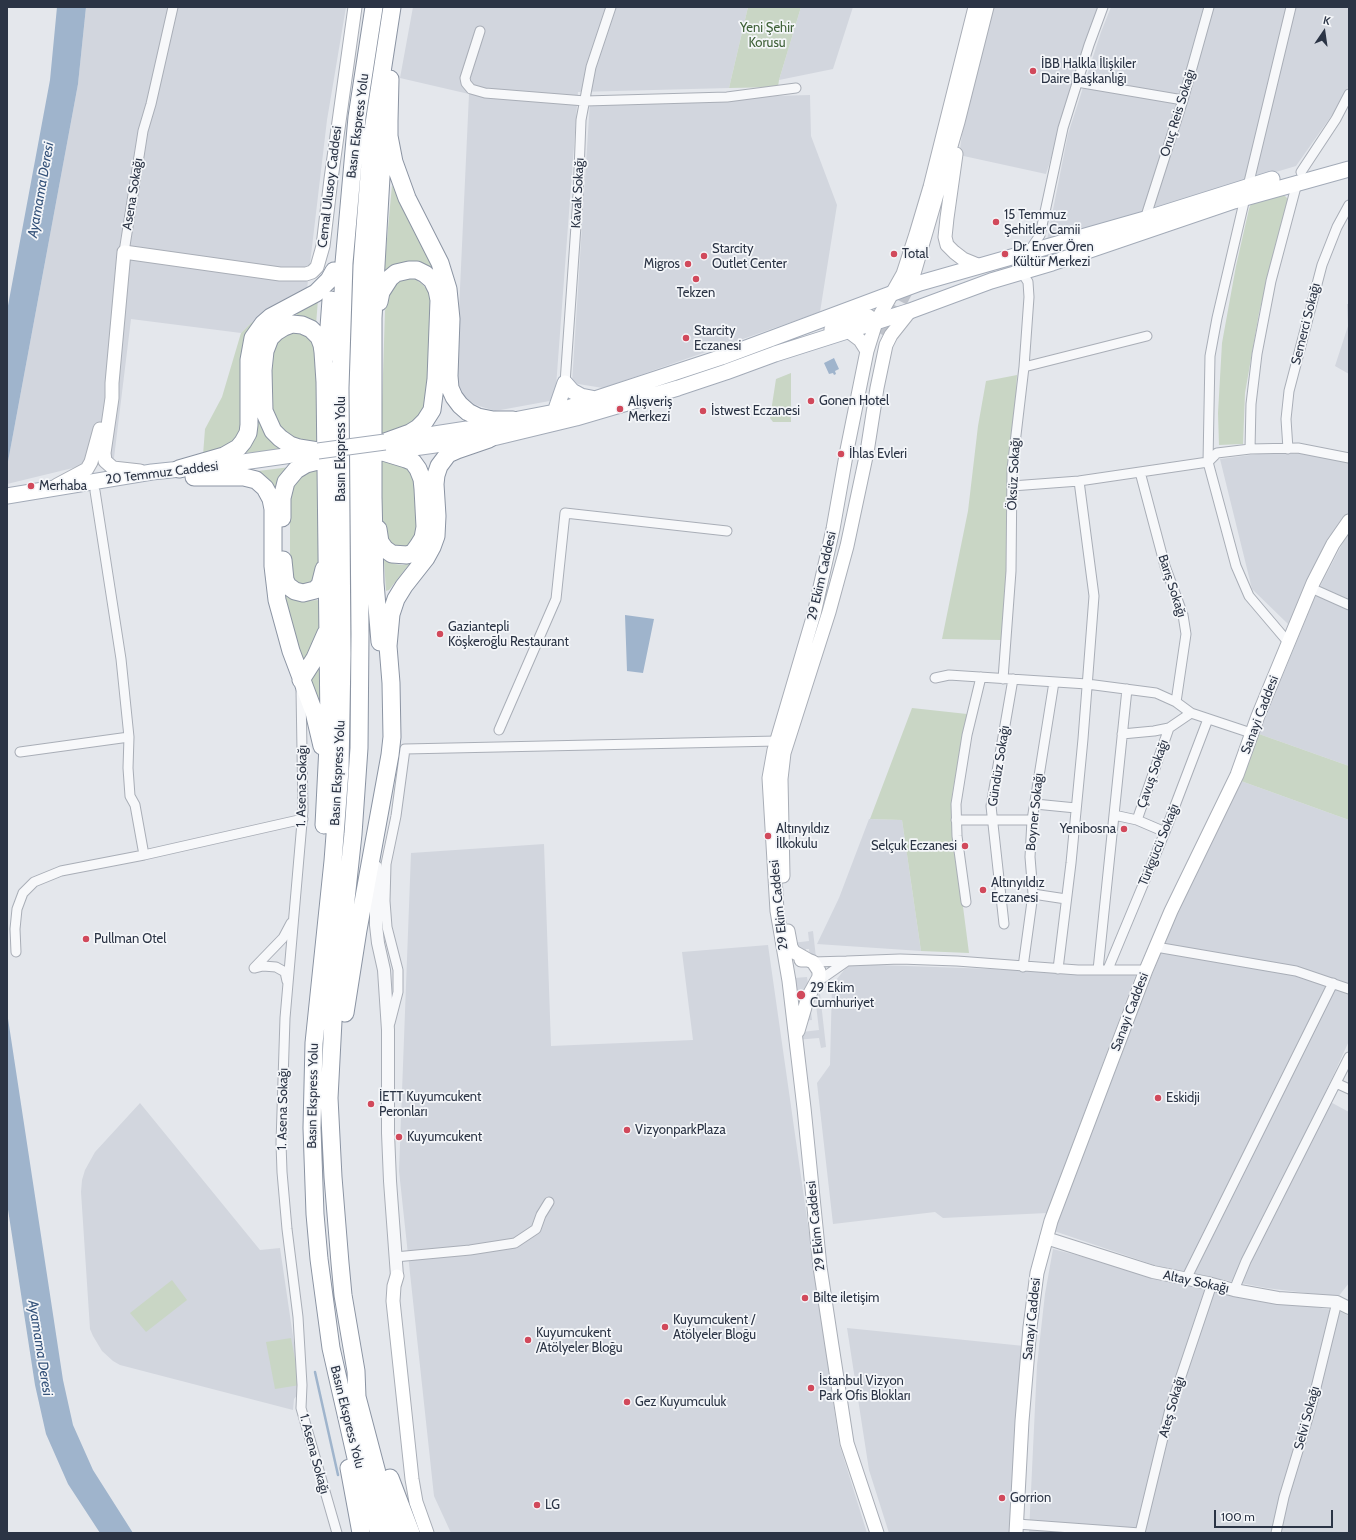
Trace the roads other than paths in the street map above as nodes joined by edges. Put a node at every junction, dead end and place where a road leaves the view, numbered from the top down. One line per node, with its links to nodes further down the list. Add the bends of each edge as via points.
1 (173, 7): 27 (street, Asena Sokağı, via 143,131)
2 (355, 7): 27 (main road, Cemal Ulusoy Caddesi, via 323,246 317,267 306,274 280,274)
3 (374, 7): 18 (highway, Basın Ekspress Yolu)
4 (392, 7): 12 (highway, via 394,36); 130 (highway, Basın Ekspress Yolu, via 372,137 362,266 358,388 359,748 353,834 333,1021 329,1098)
5 (611, 7): 17 (street, Kavak Sokağı, via 591,67)
6 (975, 7): 32 (main road, via 930,187 903,274)
7 (987, 7): 19 (main road)
8 (1103, 7): 13 (street)
9 (1209, 7): 16 (street, Oruç Reis Sokağı)
10 (1291, 7): 23 (street)
11 (480, 31): 17 (street, via 465,78 471,89 485,93)
12 (390, 79): 37 (highway, via 385,116 374,292); 46 (highway, via 388,121 394,162 408,198 440,263 448,289 450,388 460,405 468,412 493,420)
13 (1077, 82): 16 (street); 26 (street, via 1063,128)
14 (796, 88): 17 (street, via 727,97)
15 (1349, 94): 22 (street)
16 (1183, 100): 25 (street, Oruç Reis Sokağı)
17 (585, 101): 42 (street, Kavak Sokağı)
18 (357, 117): 29 (highway, via 345,163); 125 (highway, Basın Ekspress Yolu, via 341,328 340,770)
19 (958, 122): 28 (main road, via 959,138 945,237 947,245 954,252); 31 (main road)
20 (1349, 160): 22 (main road)
21 (1349, 169): 22 (main road)
22 (1299, 178): 23 (main road); 50 (street, via 1271,281 1257,354 1251,404)
23 (1247, 192): 25 (main road); 30 (main road); 53 (street, via 1210,356)
24 (1349, 205): 49 (street, Semerci Sokağı, via 1322,265 1289,391 1286,419)
25 (1145, 218): 26 (main road)
26 (1043, 241): 28 (main road, via 1025,253)
27 (124, 252): 41 (main road, Asena Sokağı)
28 (980, 266): 32 (main road)
29 (334, 271): 40 (highway); 54 (highway, via 316,293 271,317 253,338 249,360 249,425 243,442 224,456)
30 (1021, 272): 33 (main road); 39 (street, Öksüz Sokağı, via 1028,282 1029,297)
31 (913, 277)
32 (892, 293): 34 (main road); 44 (main road, via 722,357)
33 (910, 311): 34 (main road); 66 (main road, 29 Ekim Caddesi, via 886,345)
34 (876, 324): 35 (main road); 38 (main road, 29 Ekim Caddesi); 43 (main road, via 752,356); 66 (main road, via 875,352)
35 (848, 331): 38 (main road, via 860,340); 43 (main road)
36 (1146, 336): 39 (street)
37 (374, 346): 48 (highway, via 379,299 385,285 396,273 402,271 417,270 425,274 432,280 439,300 436,379 432,410 418,428); 64 (highway)
38 (867, 351): 91 (main road, 29 Ekim Caddesi, via 816,607)
39 (1024, 367): 59 (street, Öksüz Sokağı)
40 (325, 382): 51 (highway, via 319,337 302,325 292,324 276,332 267,344 264,361 264,411 273,431 290,444); 69 (highway)
41 (112, 383): 55 (main road, via 105,462 113,468); 60 (main road, via 87,469)
42 (565, 383): 44 (main road, via 581,396); 45 (main road)
43 (690, 384): 47 (main road, via 576,418)
44 (596, 399): 45 (main road)
45 (555, 412): 46 (main road)
46 (513, 420): 48 (main road)
47 (489, 439): 48 (main road); 83 (highway, via 448,454 439,466 435,484 436,536 426,558 396,599 391,614 388,646)
48 (384, 447): 51 (main road); 64 (highway, via 413,462 422,479 425,527 423,538 413,553 399,556 385,549 380,542)
49 (1288, 448): 50 (street); 52 (street)
50 (1250, 449): 53 (street, via 1217,453)
51 (318, 456): 54 (main road, 20 Temmuz Caddesi); 57 (main road); 69 (highway, via 296,470 283,490 283,570 288,586 303,593 315,590 323,579)
52 (1349, 458)
53 (1208, 462): 56 (street); 73 (street, via 1236,566 1249,596)
54 (179, 469): 55 (main road, 20 Temmuz Caddesi)
55 (152, 472): 60 (main road, 20 Temmuz Caddesi)
56 (1140, 472): 58 (street); 82 (street, Barış Sokağı, via 1165,566 1183,615 1186,634)
57 (194, 477): 61 (main road); 78 (highway, via 244,477 256,480 269,494 273,509 273,566 276,593)
58 (1079, 481): 59 (street); 80 (street, via 1094,596)
59 (1012, 486): 76 (street, Öksüz Sokağı)
60 (51, 489): 63 (main road, 20 Temmuz Caddesi)
61 (95, 491): 63 (main road); 90 (street, via 121,660)
62 (7, 496): 63 (main road, 20 Temmuz Caddesi)
63 (31, 497): 65 (main road)
64 (373, 497): 83 (highway, via 377,614)
65 (7, 506)
66 (854, 513): 112 (main road, 29 Ekim Caddesi, via 842,567 784,753 780,778 788,939 794,952)
67 (1349, 521): 70 (main road, Sanayi Caddesi, via 1333,544)
68 (727, 531): 87 (street, via 565,513 556,599)
69 (326, 553): 72 (highway)
70 (1311, 588): 71 (street); 73 (main road, Sanayi Caddesi)
71 (1349, 605)
72 (328, 627): 78 (highway); 93 (highway, via 329,726)
73 (1288, 642): 88 (main road, Sanayi Caddesi)
74 (981, 677): 75 (street, via 949,675); 76 (street); 98 (street, via 967,735 956,804)
75 (935, 678)
76 (1003, 679): 77 (street)
77 (1013, 679): 79 (street); 99 (street, Gündüz Sokağı, via 990,806)
78 (301, 680): 93 (highway, via 321,736); 97 (street, 1. Asena Sokağı)
79 (1054, 682): 80 (street); 94 (street, Boyner Sokağı)
80 (1087, 684): 81 (street); 95 (street)
81 (1127, 689): 82 (street, via 1156,693); 89 (street)
82 (1176, 702): 84 (street)
83 (391, 706): 103 (highway, via 392,737)
84 (1191, 713): 85 (street); 86 (street)
85 (1208, 720): 88 (street); 102 (street, Türkgücü Sokağı)
86 (1169, 728): 89 (street); 101 (street, Çavuş Sokağı)
87 (499, 730)
88 (1252, 733): 110 (main road, Sanayi Caddesi, via 1237,775)
89 (1122, 734): 96 (street)
90 (129, 737): 92 (street); 104 (street, via 130,796 135,805)
91 (776, 741): 119 (main road, 29 Ekim Caddesi, via 769,778 770,822 777,911); 124 (street, via 405,749 396,816 386,864 387,927 398,970 398,992)
92 (20, 752)
93 (326, 794): 125 (highway)
94 (1035, 804): 95 (street); 100 (street, Boyner Sokağı)
95 (1076, 808): 106 (street)
96 (1114, 815): 101 (street); 117 (street)
97 (303, 819): 104 (street); 108 (street, 1. Asena Sokağı)
98 (956, 820): 99 (street); 107 (street)
99 (992, 820): 100 (street); 109 (street, Gündüz Sokağı)
100 (1032, 820): 105 (street, Boyner Sokağı, via 1030,858)
101 (1137, 820): 102 (street)
102 (1165, 832): 116 (street, Türkgücü Sokağı)
103 (377, 833): 124 (street, via 376,925 384,970); 130 (highway, via 347,1001)
104 (144, 856): 111 (street, via 61,871 34,882 23,893 17,909)
105 (1033, 894): 106 (street); 114 (street, Boyner Sokağı)
106 (1066, 898): 115 (street)
107 (966, 902)
108 (294, 916): 122 (street, 1. Asena Sokağı); 122 (street, via 283,938 254,968 270,966 281,969 287,977)
109 (1004, 924)
110 (1156, 946): 118 (main road, Sanayi Caddesi); 120 (street, via 1296,971)
111 (16, 952)
112 (811, 961): 113 (street); 119 (main road, via 803,959 794,963); 121 (main road, via 819,971)
113 (847, 961): 114 (street, via 900,959); 121 (street)
114 (1023, 967): 115 (street)
115 (1058, 969): 117 (street)
116 (1108, 969): 117 (street); 118 (street)
117 (1098, 970)
118 (1146, 970): 132 (main road, Sanayi Caddesi)
119 (788, 977): 121 (main road, via 796,988 801,990); 126 (main road, 29 Ekim Caddesi)
120 (1333, 983): 123 (street); 135 (street)
121 (816, 984): 126 (main road, via 801,1017)
122 (288, 986): 143 (street, 1. Asena Sokağı, via 281,1143 287,1229 298,1317 301,1408)
123 (1349, 989)
124 (388, 1030): 133 (street, via 388,1133)
125 (314, 1043): 140 (highway, Basın Ekspress Yolu, via 312,1128 315,1214 323,1298)
126 (796, 1043): 150 (main road, 29 Ekim Caddesi, via 820,1267 847,1443)
127 (1349, 1057): 128 (street)
128 (1336, 1083): 129 (street); 137 (street, via 1246,1261)
129 (1349, 1089)
130 (332, 1127): 141 (highway, Basın Ekspress Yolu, via 333,1177 343,1295)
131 (549, 1202): 133 (street, via 536,1229 516,1243)
132 (1046, 1238): 135 (street, Altay Sokağı, via 1154,1272); 142 (main road, Sanayi Caddesi, via 1037,1273 1030,1327)
133 (395, 1257): 134 (street)
134 (397, 1276): 148 (main road, via 393,1301 412,1471 416,1502); 149 (main road, via 421,1497)
135 (1186, 1279): 136 (street, Altay Sokağı)
136 (1212, 1284): 137 (street, Altay Sokağı); 151 (street, Ateş Sokağı, via 1170,1409)
137 (1234, 1290): 138 (street, Altay Sokağı, via 1278,1298)
138 (1337, 1302): 139 (street, Altay Sokağı); 152 (street, Selvi Sokağı)
139 (1349, 1308)
140 (331, 1348): 144 (highway, via 328,1358 329,1376); 145 (highway, Basın Ekspress Yolu, via 356,1458)
141 (356, 1371): 146 (highway, Basın Ekspress Yolu, via 359,1409); 147 (highway, via 387,1470)
142 (1016, 1529): 151 (street)
143 (337, 1533)
144 (361, 1533)
145 (379, 1533)
146 (396, 1533)
147 (411, 1533)
148 (427, 1533)
149 (434, 1533)
150 (877, 1533)
151 (1140, 1533)
152 (1276, 1533)

